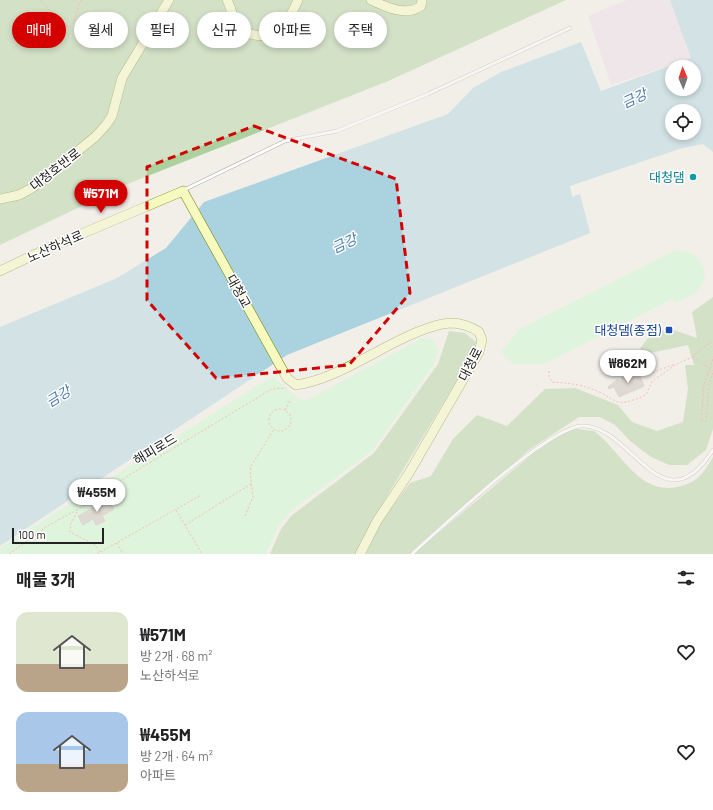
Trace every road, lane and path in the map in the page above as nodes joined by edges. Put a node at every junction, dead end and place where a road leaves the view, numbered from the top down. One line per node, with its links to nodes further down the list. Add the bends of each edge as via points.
1 (42, 0): 2 (path, via 60,23 69,27)
2 (82, 0)
3 (169, 0): 10 (street, 대청호반로, via 122,78 112,116 106,125 95,137 32,188 19,195)
4 (227, 0): 5 (street, via 236,23 240,28 255,35 279,29 290,17)
5 (298, 0)
6 (371, 0): 7 (street, via 408,12 421,6)
7 (422, 0)
8 (570, 28): 9 (lane, via 428,94 337,131 285,141)
9 (184, 191): 11 (street, 노산하석로); 19 (street, 대청교, via 287,378)
10 (0, 199)
11 (0, 271)
12 (713, 340): 13 (path)
13 (692, 357): 15 (path, via 649,374 643,372 648,358 645,356 638,366 617,375); 16 (path); 17 (path, via 652,381 646,395 621,403 593,389 552,382 548,376)
14 (713, 359): 16 (path)
15 (612, 364)
16 (710, 369): 18 (path); 18 (path, via 704,385 701,421 706,421 708,384)
17 (549, 371)
18 (713, 372)
19 (296, 385): 26 (path, 해피로드, via 272,389 134,472); 36 (street, 대청로, via 311,383 438,325 459,324 479,332 482,340 479,352 409,473 377,521)
20 (291, 399): 21 (path)
21 (284, 410): 22 (path, via 277,410 269,417); 22 (path, via 289,415 289,425 281,431)
22 (274, 429): 24 (path, via 251,466)
23 (713, 450): 37 (lane, via 702,466 687,477 667,479 652,471 599,429 587,426 571,427 528,454)
24 (251, 484): 28 (path, via 253,497); 29 (path)
25 (201, 494): 27 (path)
26 (77, 510): 31 (path, via 70,532 95,545); 32 (path, 해피로드, via 49,525)
27 (176, 510): 29 (path); 30 (path)
28 (245, 516)
29 (185, 525): 35 (path)
30 (117, 543): 31 (path); 34 (path)
31 (100, 552): 33 (path)
32 (9, 554)
33 (97, 554)
34 (123, 554)
35 (202, 554)
36 (360, 554)
37 (412, 554)

